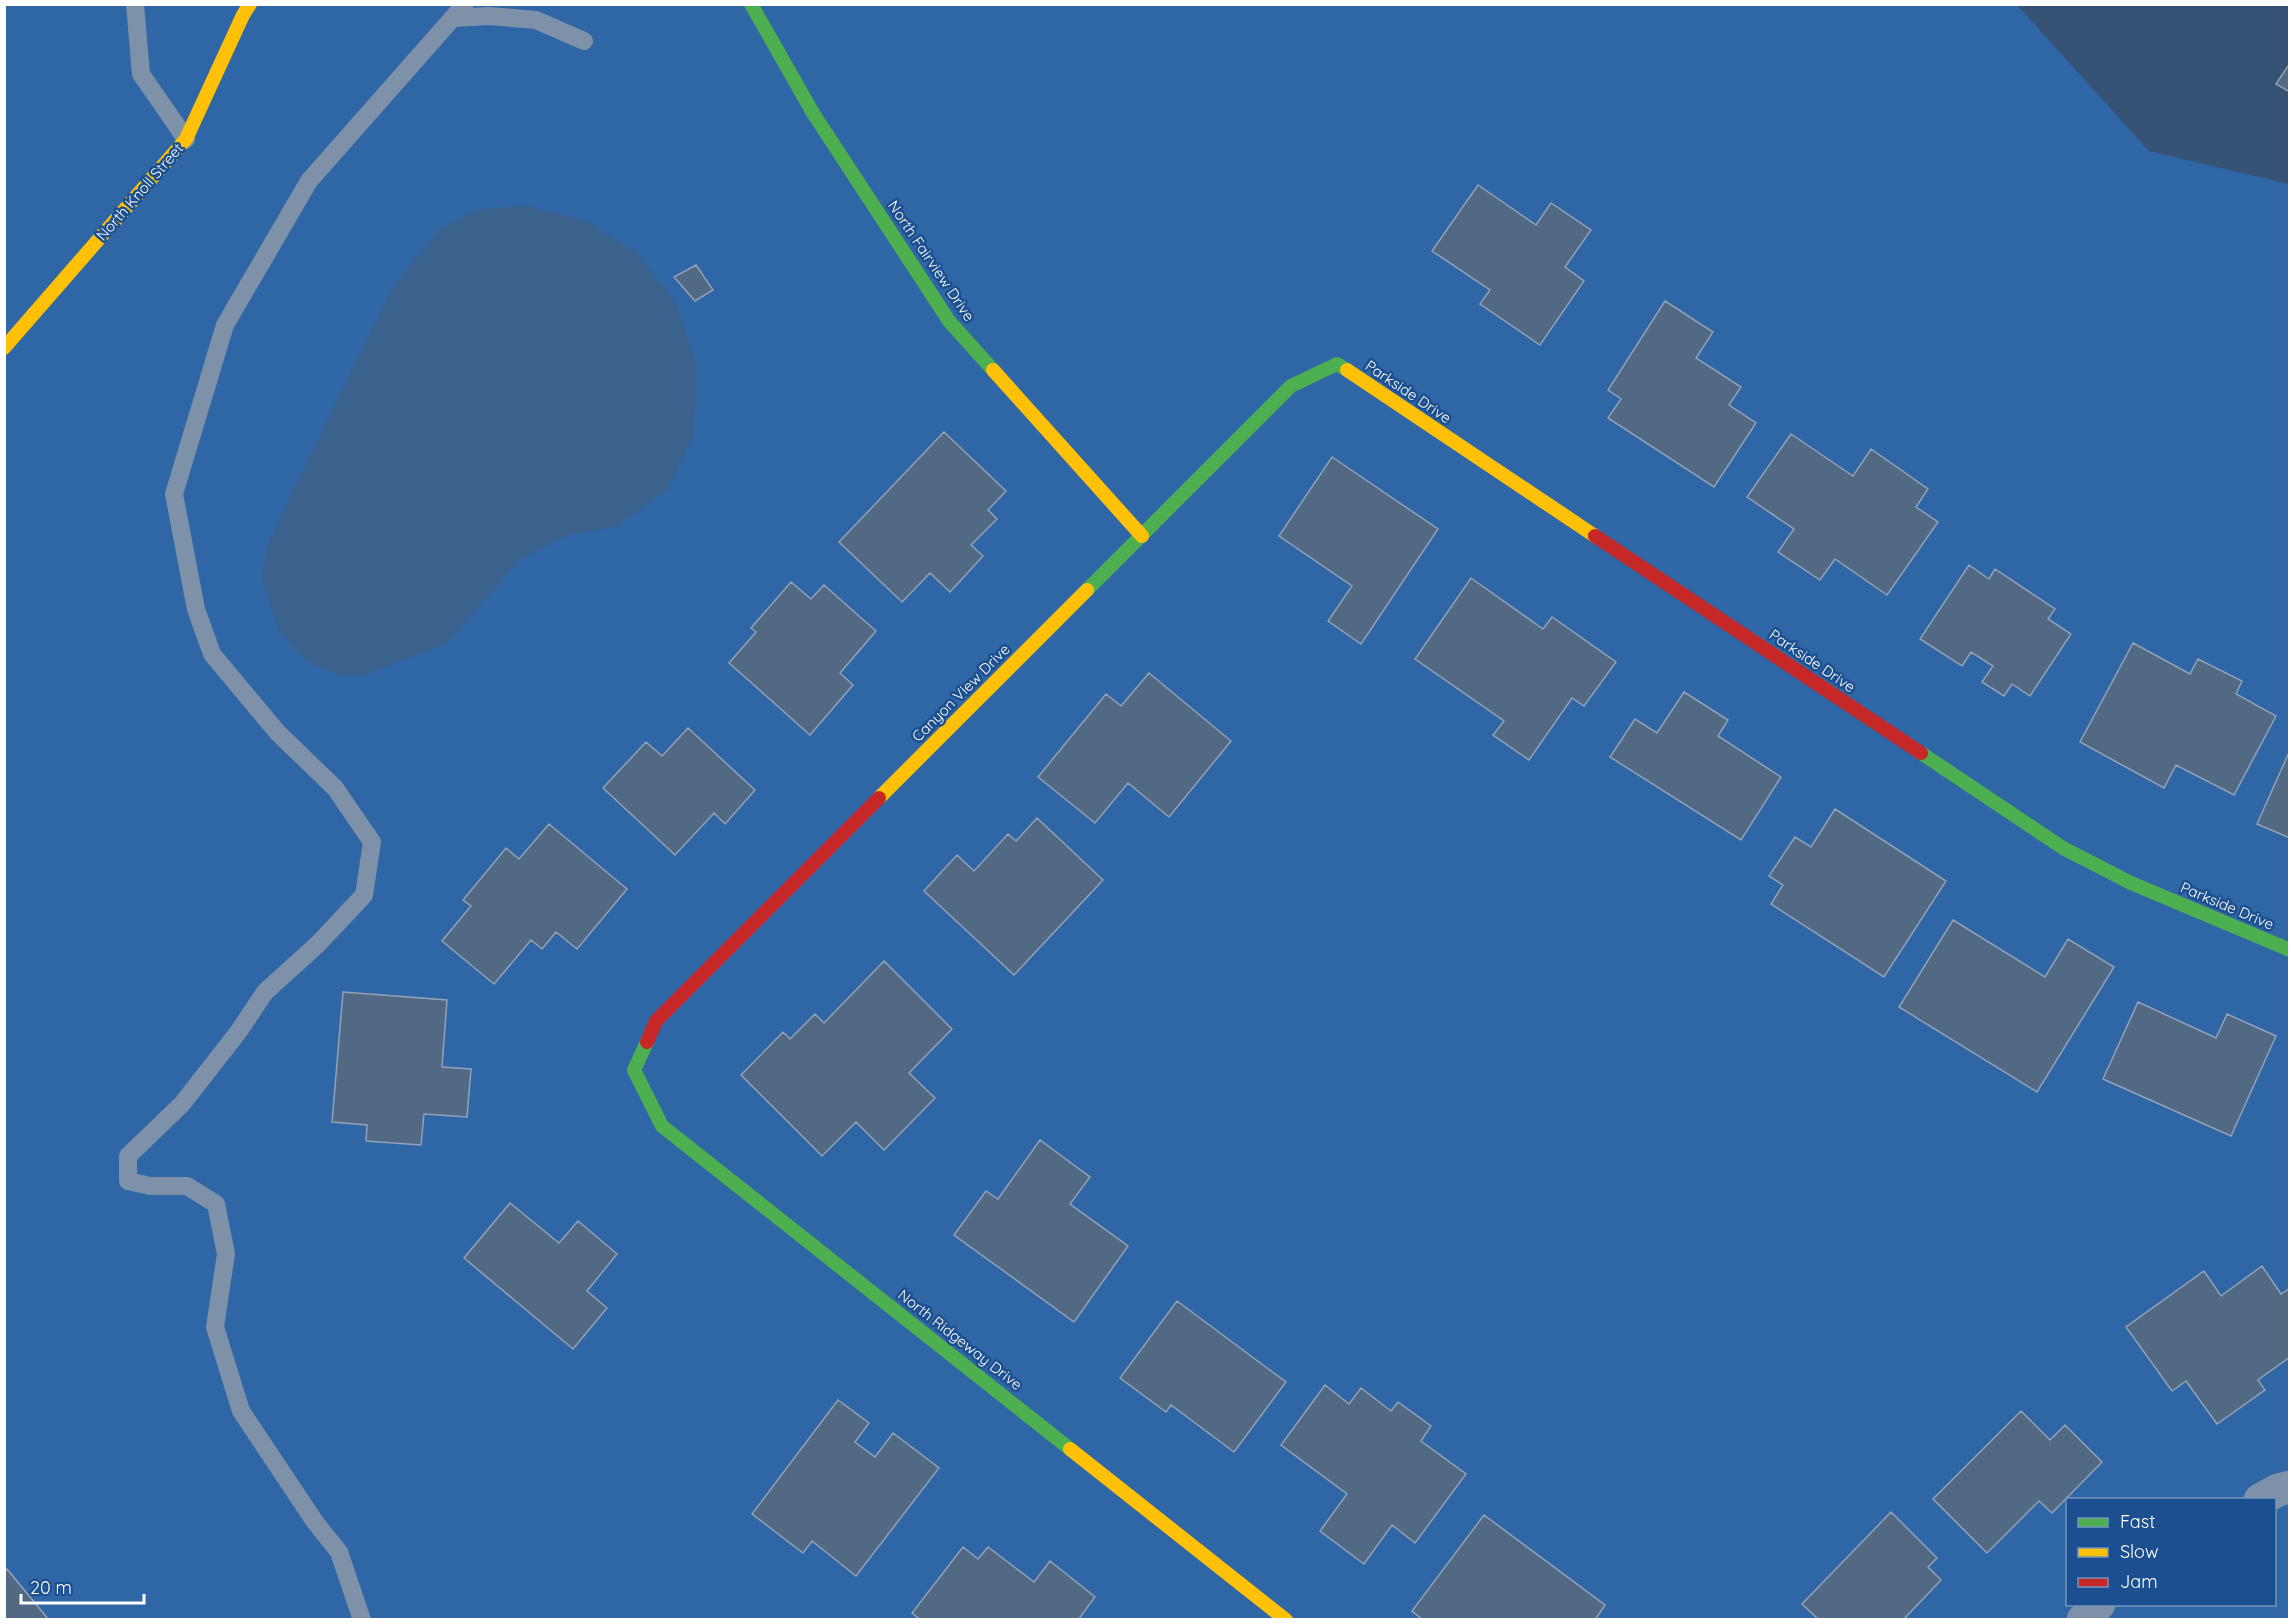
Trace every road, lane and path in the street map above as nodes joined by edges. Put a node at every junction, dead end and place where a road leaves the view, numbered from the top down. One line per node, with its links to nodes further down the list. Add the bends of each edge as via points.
1 (135, 4): 6 (lane, via 141,74)
2 (751, 4): 9 (street, North Fairview Drive, via 813,113 949,321)
3 (245, 8): 6 (street, North Knoll Street)
4 (459, 11): 5 (lane, via 536,20); 15 (lane, via 309,182 225,324 174,494 195,609 212,654 278,733 335,788 372,842 364,896 265,992 182,1104 128,1156 128,1181 150,1186 187,1186 216,1204 226,1254 215,1327 241,1411 339,1552)
5 (584, 41)
6 (186, 139): 7 (street, North Knoll Street)
7 (4, 348)
8 (1337, 364): 9 (street, Canyon View Drive, via 1291,386); 10 (street, Parkside Drive, via 2063,848 2131,883)
9 (1142, 536): 11 (street, Canyon View Drive, via 656,1021)
10 (2289, 950)
11 (634, 1070): 16 (street, North Ridgeway Drive, via 662,1126)
12 (2289, 1487): 13 (street)
13 (2264, 1498)
14 (2098, 1606): 17 (street)
15 (362, 1620)
16 (1286, 1620)
17 (2083, 1620)

